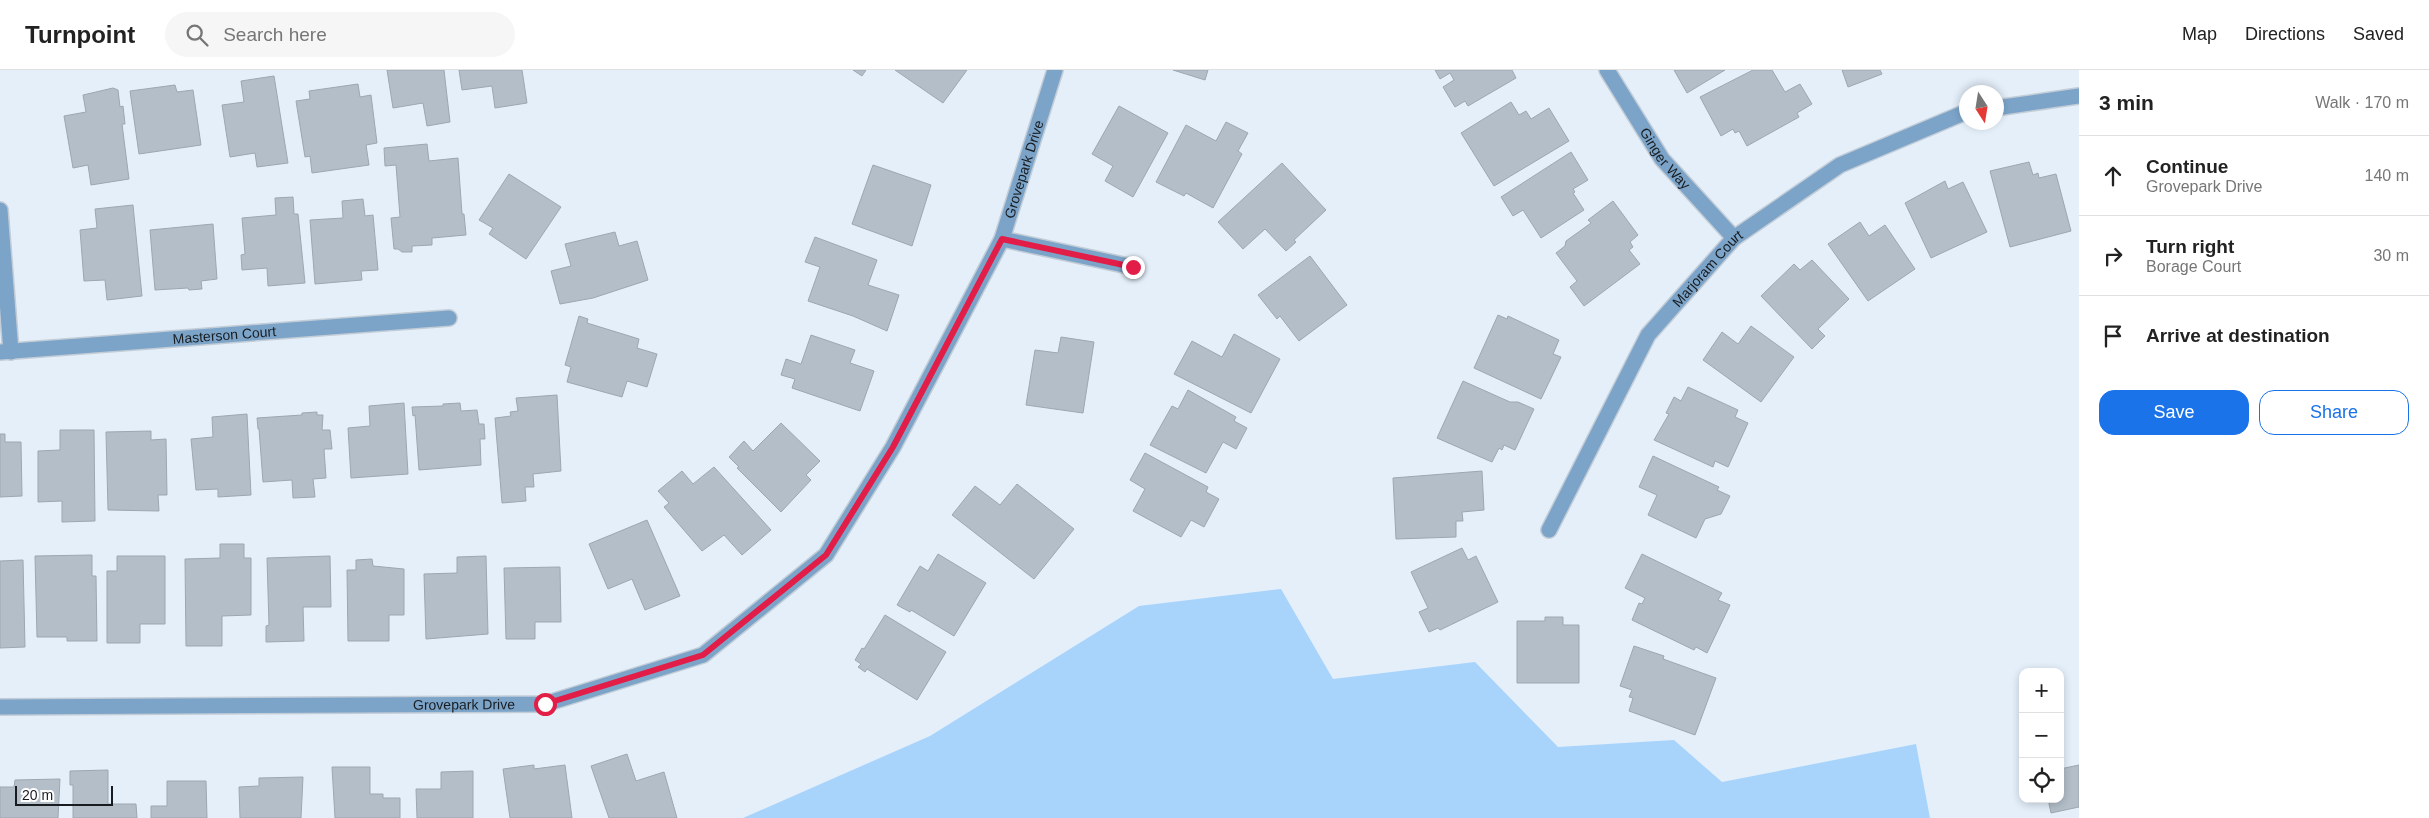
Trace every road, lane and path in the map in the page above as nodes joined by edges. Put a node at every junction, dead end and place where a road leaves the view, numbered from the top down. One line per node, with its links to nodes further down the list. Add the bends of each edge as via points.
1 (1055, 70): 8 (street, Grovepark Drive)
2 (1607, 70): 7 (street, Ginger Way, via 1662,159)
3 (2079, 96): 4 (street)
4 (2004, 107)
5 (1959, 115): 7 (street, Marjoram Court, via 1840,165)
6 (0, 210): 11 (street)
7 (1734, 238): 12 (street, Marjoram Court, via 1648,335)
8 (1002, 239): 9 (street); 13 (street, Grovepark Drive, via 893,447 826,555 703,655 545,704)
9 (1133, 267)
10 (449, 318): 11 (street, Masterson Court)
11 (5, 352)
12 (1549, 530)
13 (0, 707)

